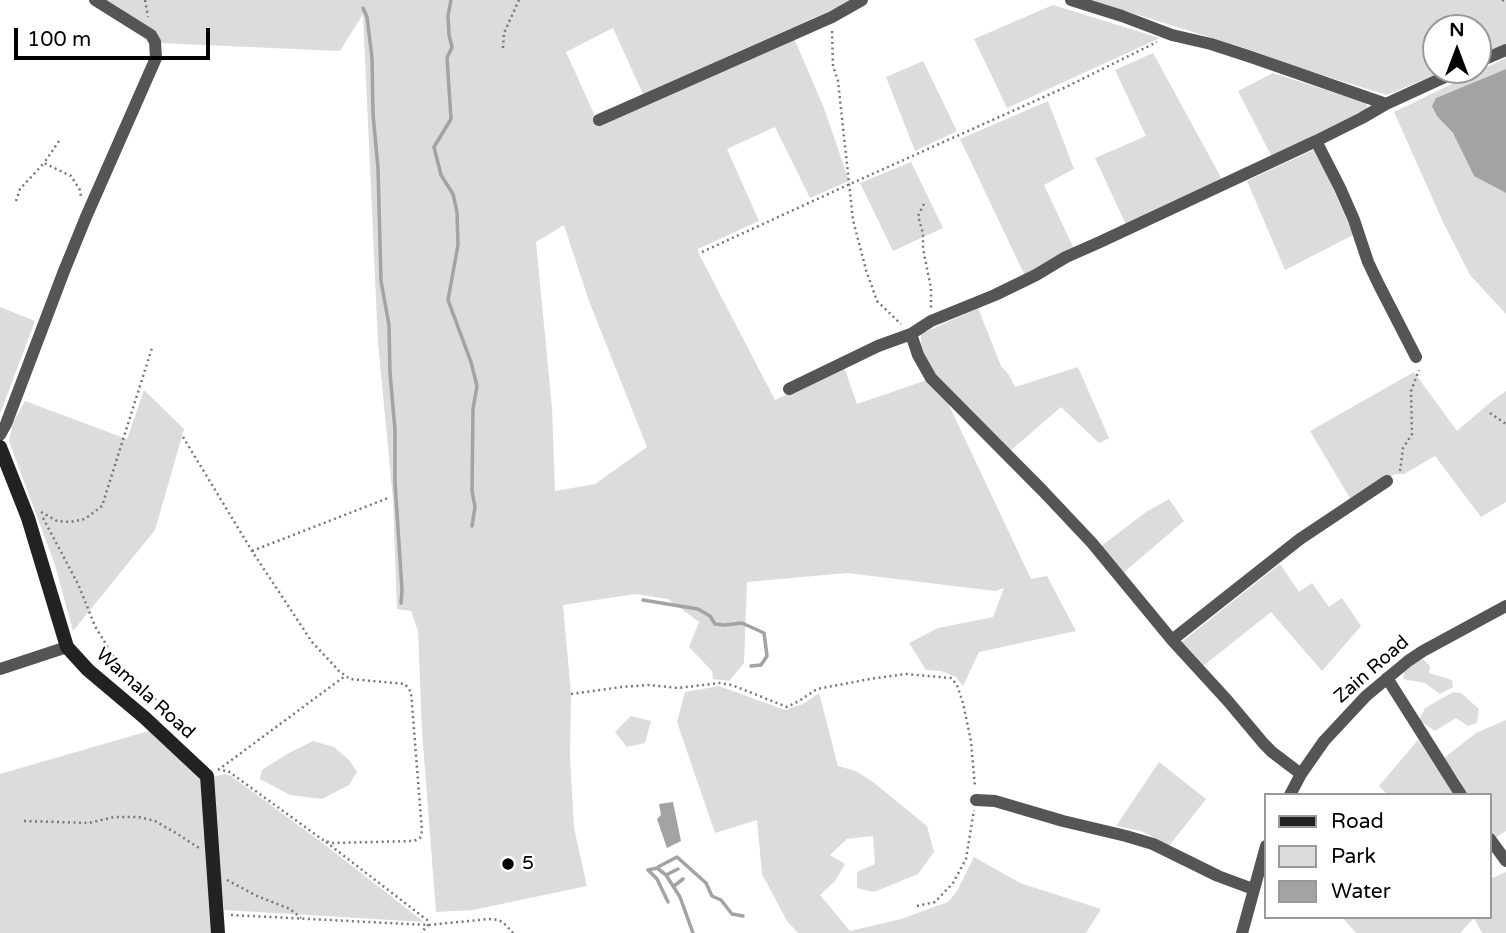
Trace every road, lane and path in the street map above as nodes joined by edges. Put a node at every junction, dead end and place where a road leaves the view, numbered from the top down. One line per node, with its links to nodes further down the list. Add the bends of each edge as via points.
1 (95, 0): 17 (street, via 151,35 156,58)
2 (519, 0): 7 (path, via 504,33)
3 (862, 0): 5 (street)
4 (1071, 0): 6 (street)
5 (832, 16): 10 (street); 14 (path, via 833,66)
6 (1172, 34): 9 (street); 14 (path)
7 (503, 48)
8 (1430, 84): 9 (street)
9 (1386, 104): 12 (street)
10 (599, 120)
11 (58, 141): 13 (path)
12 (1316, 142): 19 (street, via 1066,257 986,299); 22 (street)
13 (44, 163): 15 (path, via 20,189); 17 (path, via 71,176 80,190)
14 (850, 184): 18 (path); 20 (path, via 853,220 877,301)
15 (16, 201)
16 (924, 204): 19 (path, via 918,216 931,288)
17 (86, 217): 26 (street)
18 (702, 252)
19 (930, 321): 20 (street)
20 (911, 334): 23 (street); 34 (street, via 931,378 1092,543)
21 (152, 348): 40 (path, via 102,506 85,519 70,522 57,522 41,512 116,661 158,702)
22 (1416, 357): 29 (path, via 1420,367 1411,391 1412,435 1403,448)
23 (789, 389)
24 (1490, 412): 25 (path)
25 (1506, 425)
26 (0, 435)
27 (183, 437): 32 (path)
28 (0, 447): 35 (street, Wamala Road, via 28,517)
29 (1400, 471)
30 (1387, 481): 34 (street, via 1300,540)
31 (388, 498): 32 (path)
32 (252, 551): 37 (path, via 312,642)
33 (1506, 606): 38 (street, Zain Road, via 1423,651)
34 (1172, 640): 41 (street, via 1272,752)
35 (67, 647): 36 (street); 49 (street, Wamala Road, via 207,776)
36 (0, 669)
37 (346, 676): 46 (path, via 218,770 228,771); 46 (path, via 405,684 411,692 422,831 414,841)
38 (1387, 678): 41 (street, Zain Road, via 1324,741); 43 (street)
39 (571, 694): 44 (path, via 617,687 720,683 786,707 817,689 858,681 906,674 951,678 963,703 971,741)
40 (184, 740)
41 (1301, 774): 42 (street, Zain Road)
42 (1291, 793)
43 (1460, 793)
44 (976, 800): 52 (street, via 1126,835); 53 (path, via 966,859 953,883 935,902)
45 (24, 821): 49 (path, via 89,823 139,817 166,827)
46 (323, 840): 56 (path)
47 (1492, 842): 50 (street)
48 (1264, 853): 52 (street)
49 (213, 858): 51 (street, Wamala Road)
50 (1506, 861)
51 (215, 874): 54 (street, Wamala Road); 55 (path)
52 (1254, 889): 60 (street)
53 (917, 906)
54 (217, 915): 55 (path); 57 (street, Wamala Road)
55 (301, 918): 56 (path)
56 (428, 925): 58 (path); 59 (path, via 499,920)
57 (218, 933)
58 (421, 933)
59 (513, 933)
60 (1242, 933)

